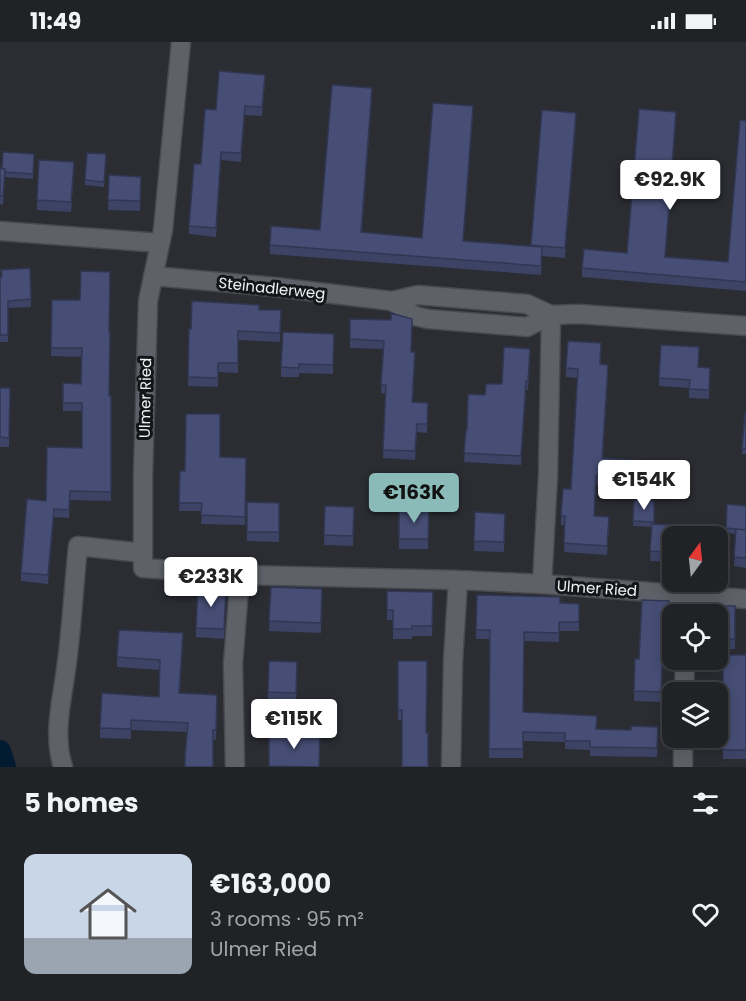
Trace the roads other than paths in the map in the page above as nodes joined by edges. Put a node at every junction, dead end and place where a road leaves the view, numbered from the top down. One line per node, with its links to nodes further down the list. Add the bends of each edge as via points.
1 (180, 49): 3 (street, Ulmer Ried)
2 (0, 231): 3 (street)
3 (160, 243): 4 (street, Ulmer Ried)
4 (153, 276): 5 (street, Steinadlerweg, via 392,301 415,316 428,319 526,327); 7 (street, Ulmer Ried, via 147,317)
5 (551, 315): 6 (street, Steinadlerweg); 10 (street, Ulmer Ried)
6 (746, 326)
7 (143, 553): 8 (street, Ulmer Ried, via 142,568); 15 (street, via 78,546 59,715 59,756)
8 (240, 575): 9 (street, Ulmer Ried); 16 (street, via 233,664)
9 (458, 580): 10 (street, Ulmer Ried); 17 (street)
10 (542, 584): 11 (street, Ulmer Ried)
11 (689, 594): 12 (street, Ulmer Ried); 13 (street)
12 (746, 598)
13 (688, 604)
14 (683, 748): 18 (street)
15 (63, 767)
16 (235, 767)
17 (451, 767)
18 (683, 767)

